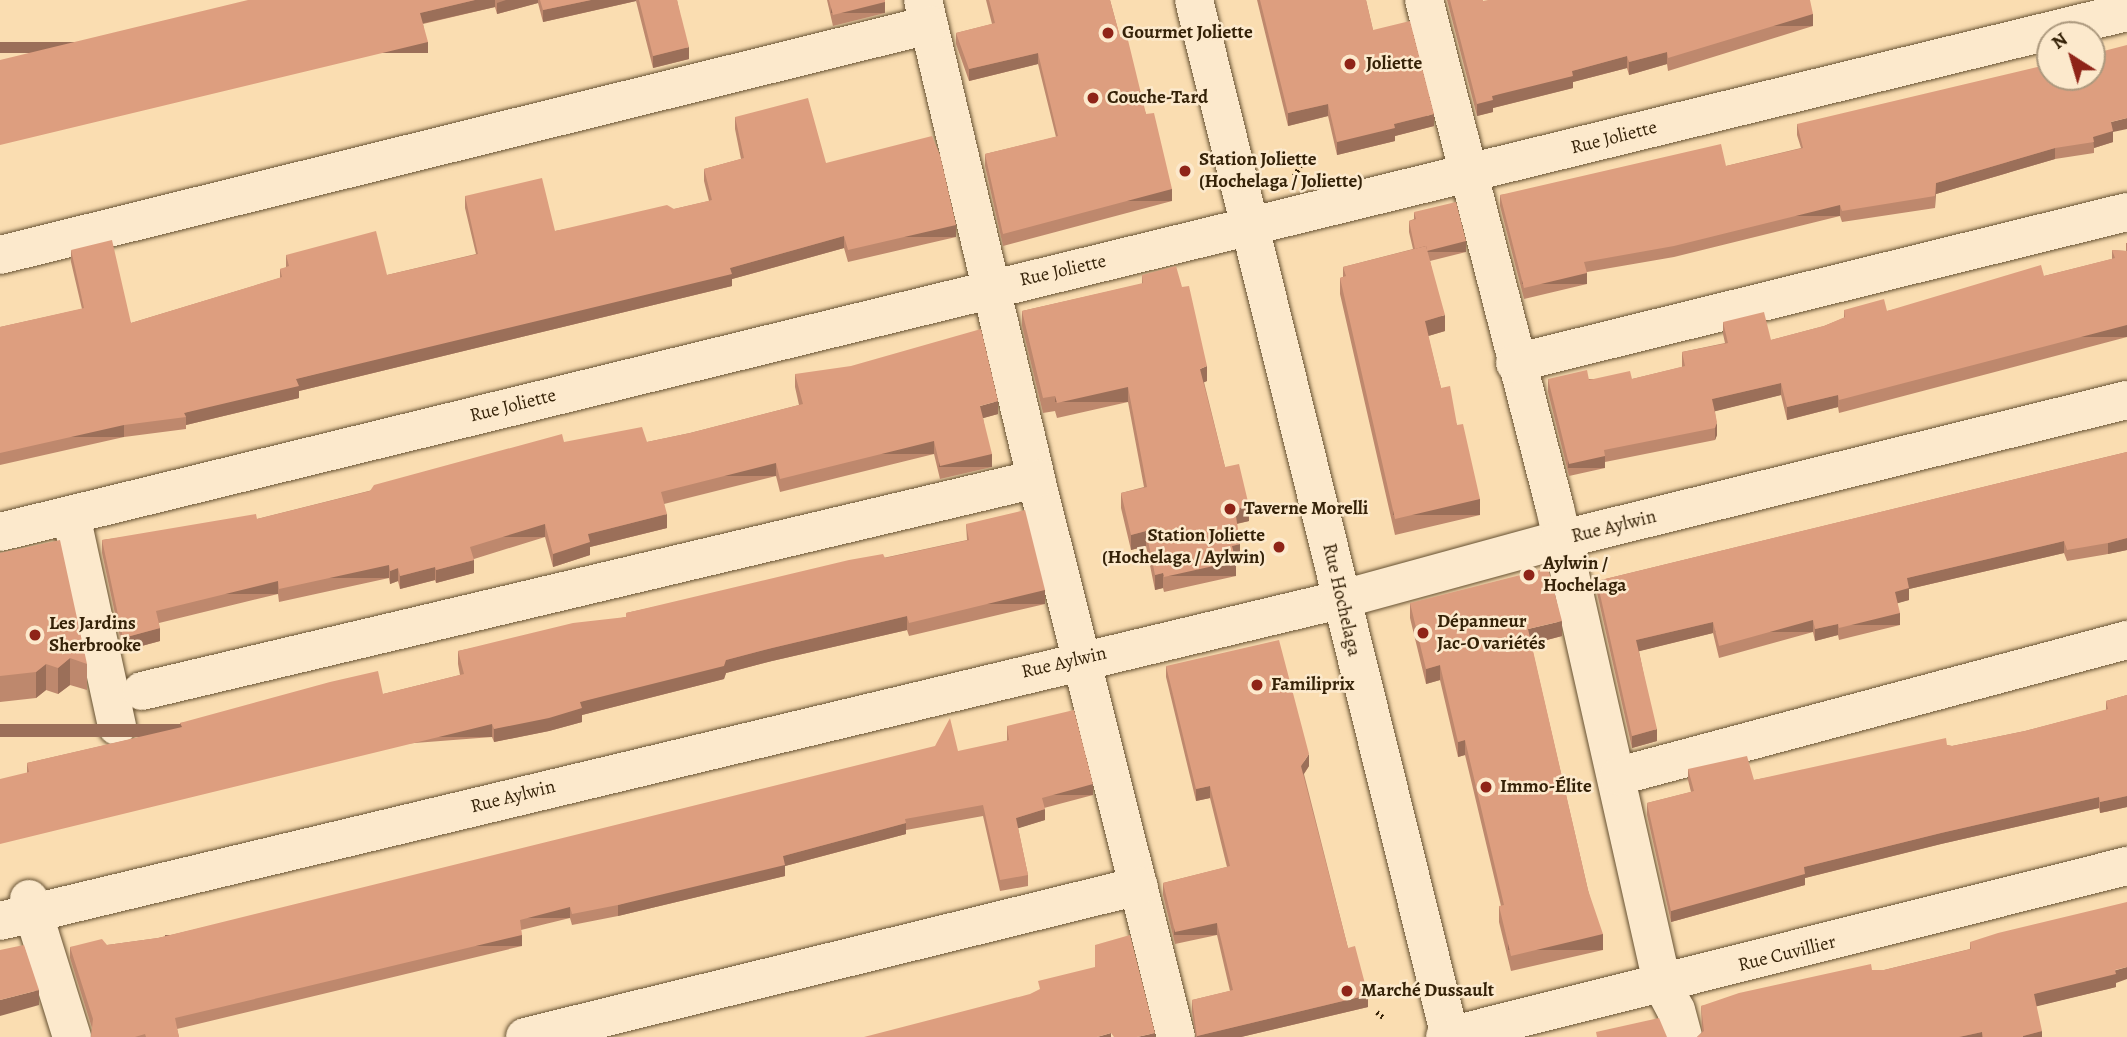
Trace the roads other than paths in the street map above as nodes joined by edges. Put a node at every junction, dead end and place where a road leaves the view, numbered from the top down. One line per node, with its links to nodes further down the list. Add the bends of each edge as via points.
1 (1194, 0): 7 (street, Rue Hochelaga)
2 (1424, 0): 5 (street)
3 (926, 12): 8 (street); 9 (street)
4 (2127, 12): 5 (street, Rue Joliette)
5 (1468, 174): 7 (street, Rue Joliette); 10 (street)
6 (2127, 212): 10 (street)
7 (1251, 226): 9 (street, Rue Joliette); 16 (street, Rue Hochelaga)
8 (0, 255)
9 (993, 288): 12 (street); 13 (street, Rue Joliette)
10 (1515, 363): 15 (street, via 1555,509)
11 (2127, 400): 15 (street, Rue Aylwin)
12 (1036, 479): 18 (street); 19 (street)
13 (71, 515): 14 (street, Rue Joliette); 20 (street)
14 (0, 532)
15 (1559, 540): 16 (street, Rue Aylwin); 21 (street)
16 (1339, 600): 18 (street, Rue Aylwin); 29 (street, Rue Hochelaga)
17 (2127, 640): 21 (street)
18 (1084, 658): 23 (street); 24 (street, Rue Aylwin)
19 (142, 691)
20 (117, 726)
21 (1619, 775): 25 (street)
22 (2127, 866): 25 (street, Rue Cuvillier)
23 (1139, 886): 27 (street); 28 (street)
24 (21, 911): 26 (street)
25 (1663, 986): 29 (street, Rue Cuvillier); 30 (street)
26 (72, 1037)
27 (525, 1037)
28 (1176, 1037)
29 (1448, 1037)
30 (1683, 1037)

